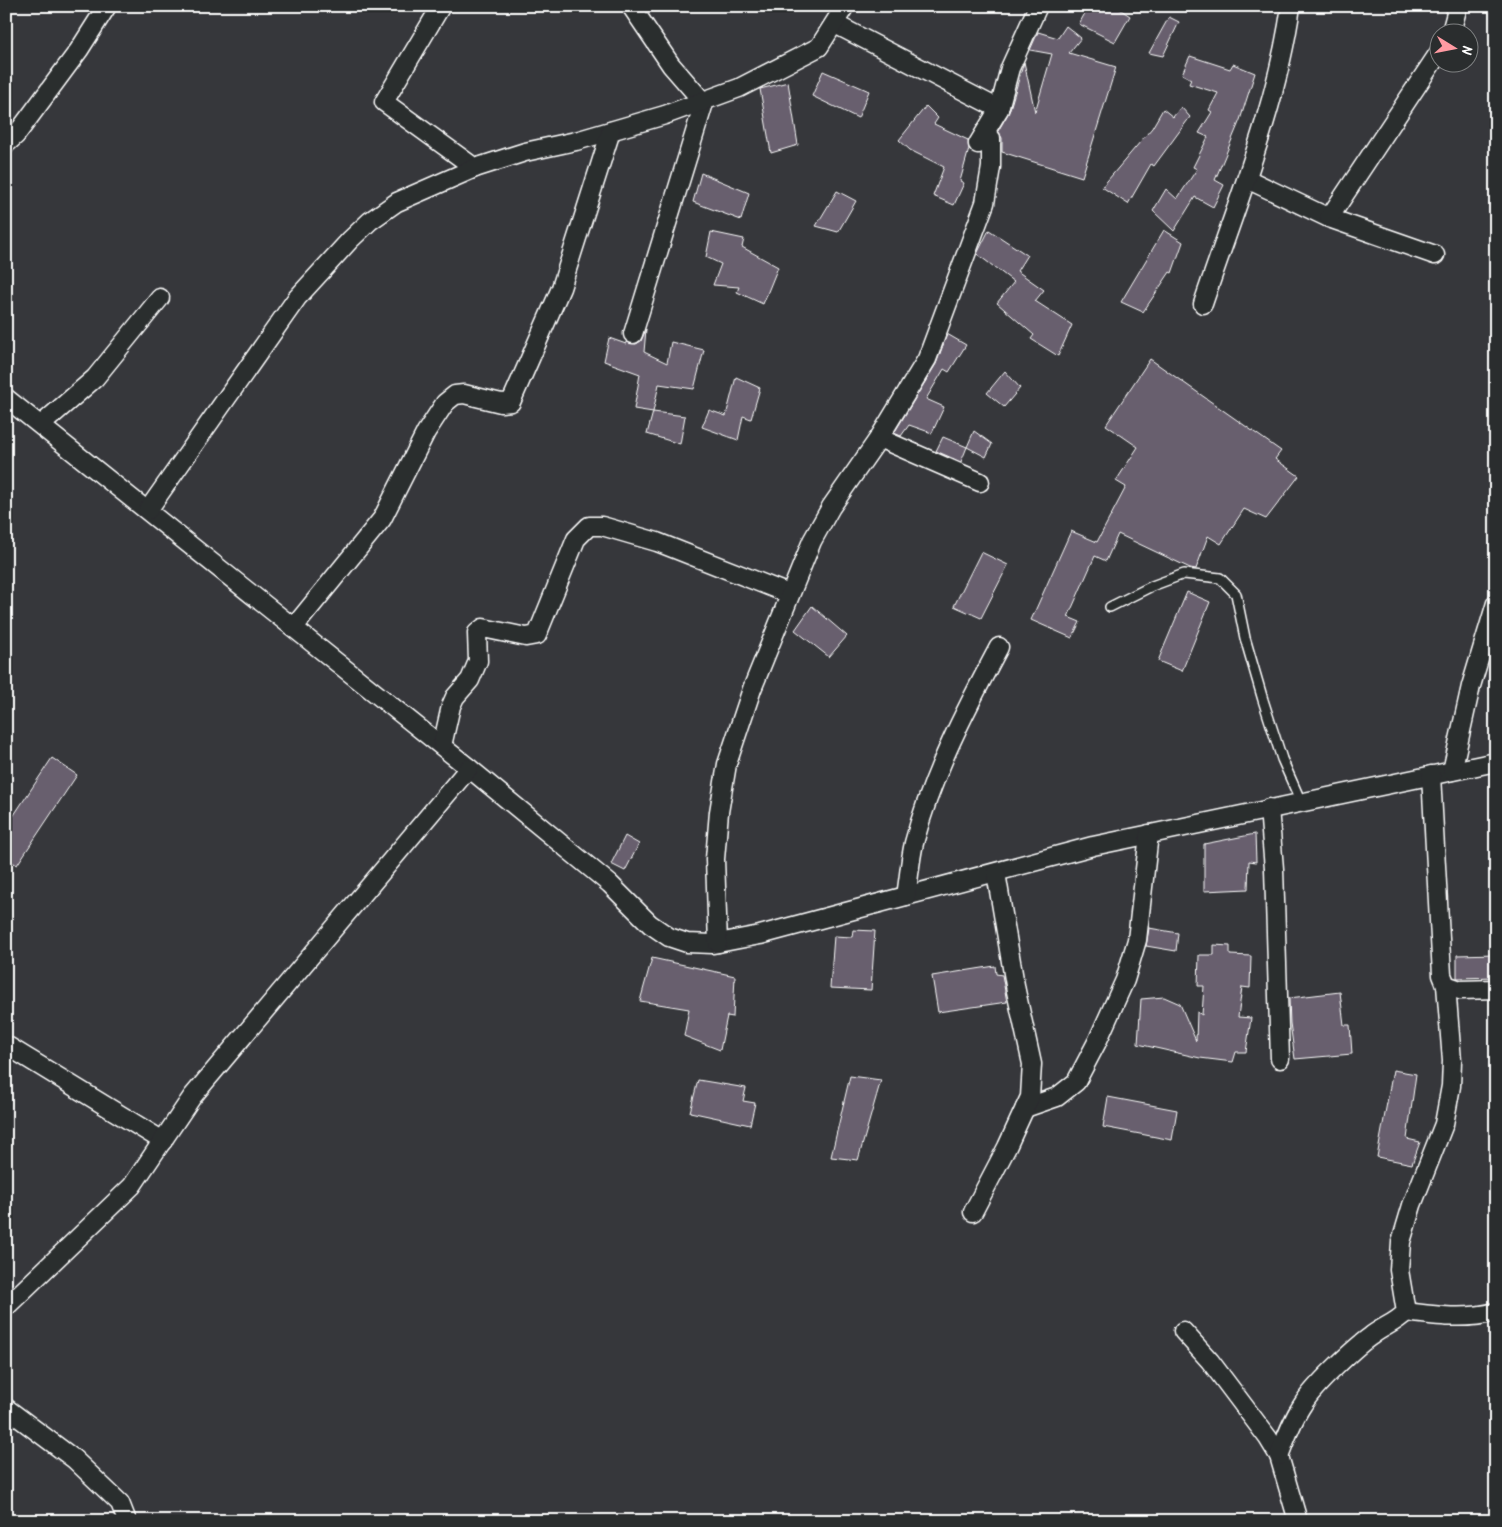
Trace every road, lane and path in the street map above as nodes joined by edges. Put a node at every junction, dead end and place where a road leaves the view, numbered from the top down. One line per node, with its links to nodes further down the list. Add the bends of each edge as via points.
1 (107, 6): 14 (street, via 79,50)
2 (441, 6): 15 (street, via 384,102)
3 (631, 6): 11 (street, via 671,65)
4 (845, 6): 9 (street)
5 (1038, 6): 12 (street, via 1010,68)
6 (1291, 6): 16 (street, via 1272,90)
7 (1458, 6): 8 (street)
8 (1454, 22)
9 (835, 24): 11 (street, via 819,47); 12 (street)
10 (1430, 65): 17 (street)
11 (704, 103): 13 (street); 21 (street)
12 (999, 109): 24 (street, via 978,144 991,138 991,167 985,204 971,244 927,359)
13 (611, 131): 15 (street); 30 (street, via 561,288 511,402 501,403 464,394 455,395 445,403 426,432 382,519)
14 (7, 145)
15 (475, 168): 26 (street, via 397,202 370,221 324,266 297,298)
16 (1246, 178): 17 (street); 20 (street)
17 (1329, 218): 18 (street)
18 (1435, 255)
19 (160, 298): 23 (street, via 95,378)
20 (1203, 304)
21 (633, 334)
22 (6, 398): 23 (street)
23 (41, 425): 26 (street)
24 (880, 438): 25 (street); 27 (street, via 831,507)
25 (980, 482)
26 (148, 510): 30 (street)
27 (788, 594): 32 (street, via 657,542 602,526 589,526 576,538 537,635 526,637 483,628 477,632 478,661 470,680 450,706); 42 (street, via 727,764 715,859)
28 (1496, 604): 35 (street, via 1471,686)
29 (1110, 607): 37 (lane, via 1184,574 1220,578 1236,594 1263,700)
30 (294, 627): 32 (street)
31 (999, 647): 41 (street, via 970,702 936,780 914,843)
32 (442, 746): 34 (street)
33 (1496, 762): 35 (street)
34 (469, 768): 42 (street, via 610,884 650,924 669,937 687,943); 48 (street, via 192,1097)
35 (1452, 771): 36 (street)
36 (1431, 775): 37 (street); 43 (street, via 1442,975)
37 (1300, 802): 38 (street)
38 (1269, 808): 39 (street); 46 (street)
39 (1149, 834): 40 (street); 47 (street, via 1137,940 1121,989 1076,1082 1057,1097)
40 (996, 873): 41 (street); 47 (street, via 1032,1064 1030,1097)
41 (906, 896): 42 (street)
42 (718, 943)
43 (1446, 985): 44 (street, via 1460,990); 51 (street, via 1451,1086 1444,1124 1401,1242 1399,1270)
44 (1496, 989)
45 (6, 1045): 48 (street)
46 (1280, 1059)
47 (1025, 1108): 49 (street)
48 (163, 1141): 50 (street, via 132,1186)
49 (973, 1212)
50 (6, 1307)
51 (1406, 1312): 52 (street, via 1450,1317); 55 (street, via 1371,1336 1303,1402)
52 (1496, 1312)
53 (1184, 1331): 55 (street)
54 (6, 1408): 56 (street, via 74,1459 120,1503)
55 (1280, 1456): 57 (street)
56 (127, 1521)
57 (1298, 1521)

